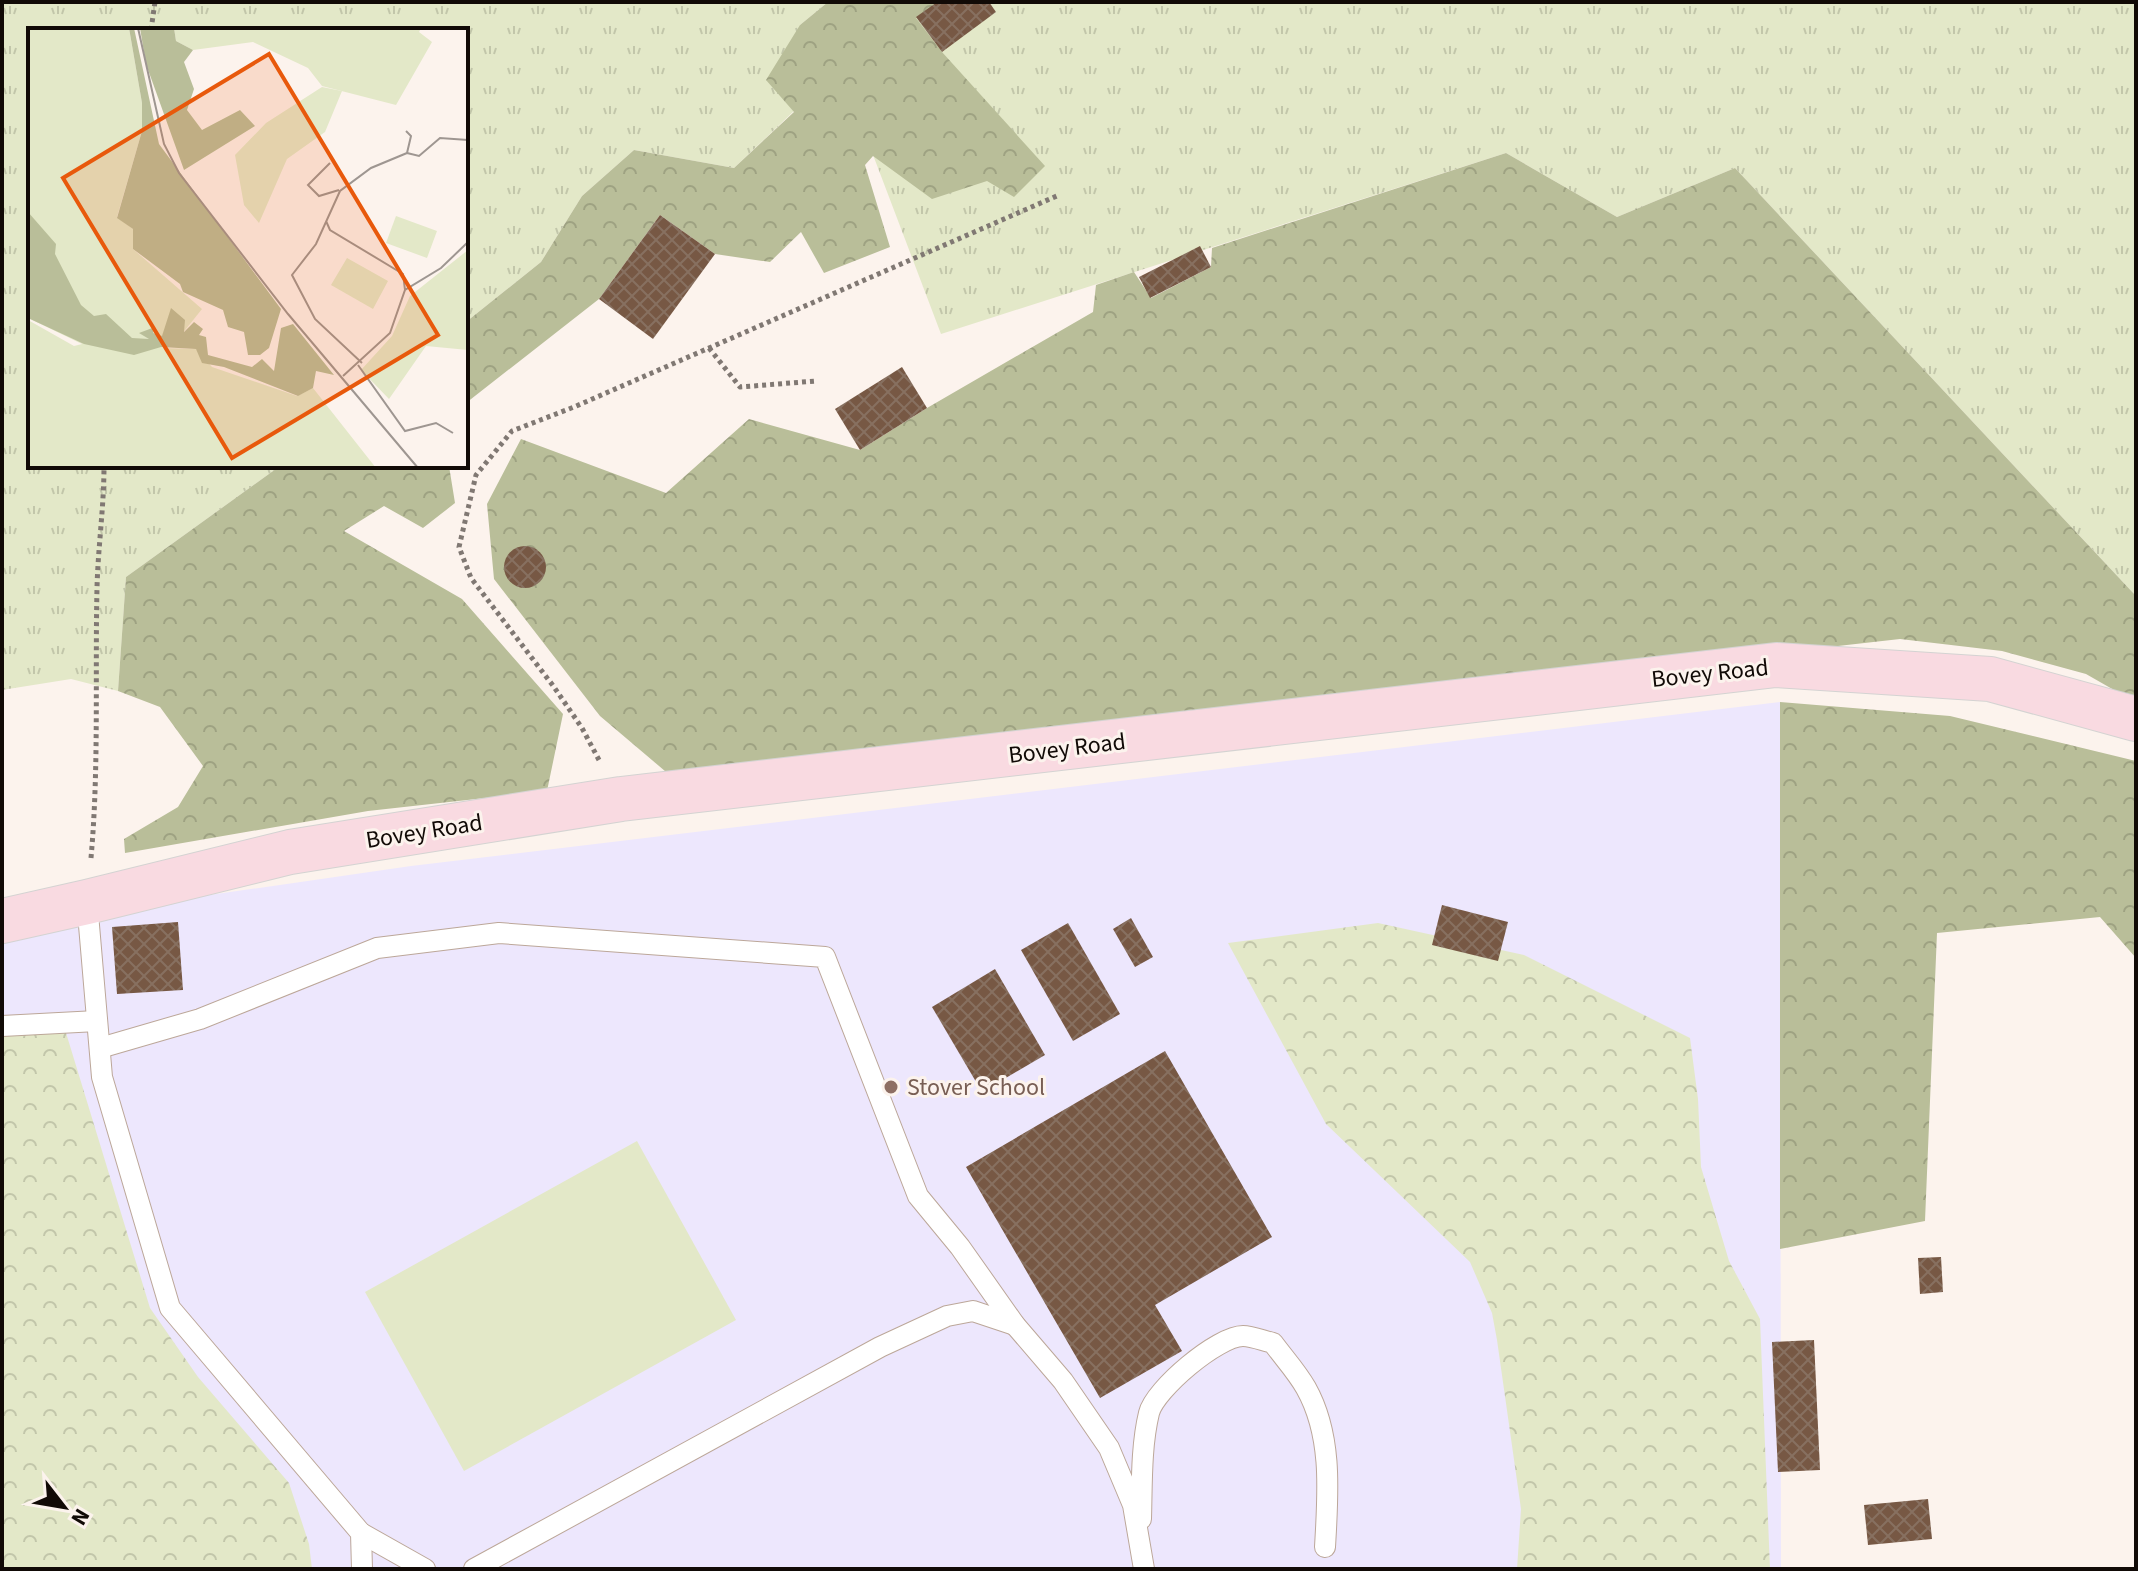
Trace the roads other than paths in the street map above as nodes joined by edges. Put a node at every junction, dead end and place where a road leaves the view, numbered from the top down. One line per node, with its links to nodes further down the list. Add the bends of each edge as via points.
1 (2136, 719): 2 (main road, Bovey Road, via 1990,679 1776,665 621,799 290,852)
2 (87, 902): 3 (main road, Bovey Road); 4 (lane)
3 (2, 921)
4 (97, 1021): 5 (lane); 6 (lane)
5 (2, 1026)
6 (100, 1048): 7 (lane, via 200,1019 377,948 499,933 825,957 918,1196); 8 (lane, via 102,1077 170,1308)
7 (1015, 1325): 10 (lane, via 1063,1381 1109,1448 1133,1505); 13 (lane, via 973,1311 947,1316 880,1347)
8 (361, 1533): 11 (lane); 12 (lane)
9 (1325, 1547): 10 (lane, via 1329,1479 1323,1437 1307,1389 1273,1343 1240,1336 1201,1355 1150,1410)
10 (1142, 1559)
11 (362, 1569)
12 (425, 1569)
13 (474, 1569)

